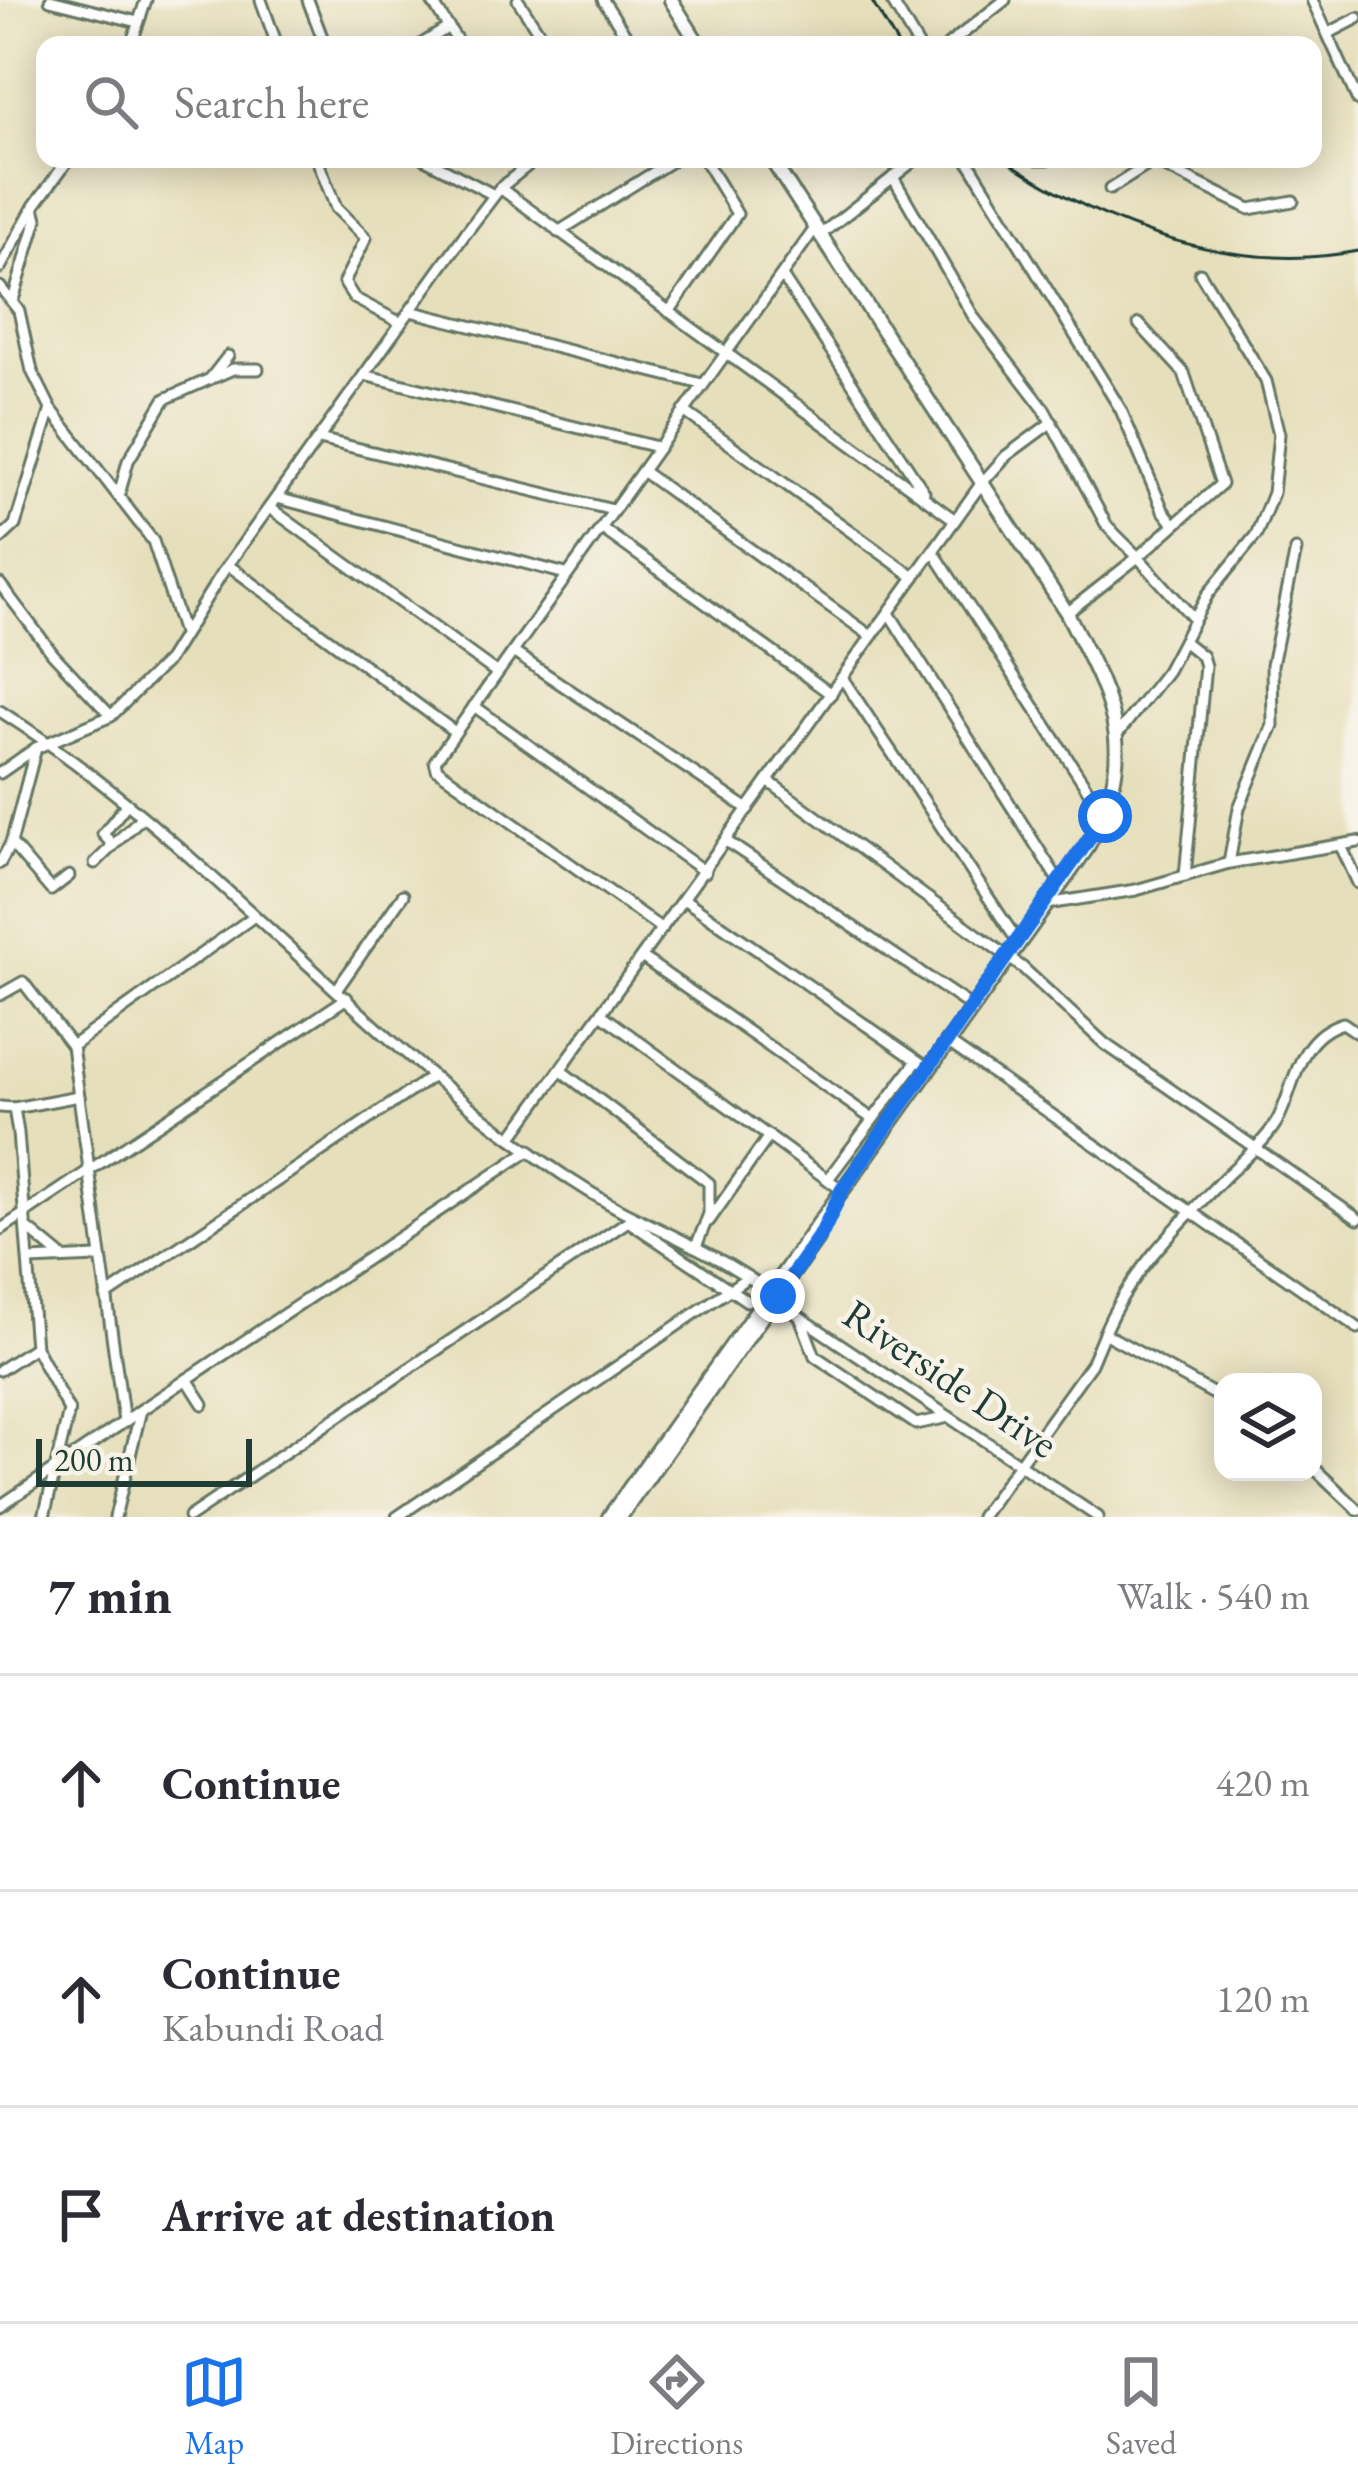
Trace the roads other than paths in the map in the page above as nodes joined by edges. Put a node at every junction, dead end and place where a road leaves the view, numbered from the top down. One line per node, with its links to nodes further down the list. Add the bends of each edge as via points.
1 (50, 0): 13 (street)
2 (146, 0): 13 (street)
3 (261, 0): 17 (street)
4 (308, 0): 18 (street)
5 (431, 0): 14 (street)
6 (518, 0): 21 (street)
7 (603, 0): 22 (street)
8 (671, 0): 23 (street)
9 (891, 0): 24 (street)
10 (1005, 0): 25 (street)
11 (1312, 0): 15 (street)
12 (1358, 18): 15 (street)
13 (138, 22): 16 (street)
14 (449, 27): 19 (street); 20 (street)
15 (1329, 33): 26 (street)
16 (133, 36)
17 (274, 36)
18 (322, 36)
19 (434, 36)
20 (454, 36)
21 (541, 36)
22 (626, 36)
23 (693, 36)
24 (913, 36)
25 (959, 36)
26 (1357, 97)
27 (62, 168): 42 (street)
28 (320, 168): 52 (street, via 336,208 366,238 344,281 354,298)
29 (445, 168): 40 (street)
30 (525, 168): 40 (street)
31 (661, 168): 44 (street)
32 (709, 168): 51 (street, via 737,214)
33 (777, 168): 43 (street)
34 (904, 168): 38 (street)
35 (973, 168): 72 (street, via 1121,410)
36 (1140, 168): 39 (street)
37 (1168, 168): 41 (street, via 1250,208)
38 (893, 177): 43 (street); 62 (street, via 947,276)
39 (1110, 189)
40 (497, 192): 44 (street); 50 (street)
41 (1293, 201)
42 (34, 206): 45 (street); 49 (street)
43 (818, 231): 47 (street); 66 (street)
44 (558, 232): 51 (street)
45 (0, 268)
46 (1200, 273): 84 (street, via 1257,361 1274,406 1279,458 1266,518)
47 (782, 276): 54 (street); 68 (street)
48 (0, 287): 49 (street)
49 (13, 300): 60 (street)
50 (410, 311): 52 (street); 59 (street)
51 (669, 311): 54 (street)
52 (401, 323): 57 (street)
53 (1139, 324): 72 (street, via 1184,373 1220,477 1218,489)
54 (728, 352): 59 (street); 68 (street)
55 (228, 356): 58 (street)
56 (258, 369): 58 (street)
57 (364, 375): 63 (street); 64 (street)
58 (210, 379): 67 (street, via 165,399 128,461)
59 (702, 385): 61 (street)
60 (51, 409): 67 (street); 74 (street, via 15,525)
61 (684, 411): 64 (street); 80 (street)
62 (1052, 422): 66 (street); 77 (street, via 1107,526)
63 (319, 439): 69 (street); 70 (street)
64 (657, 448): 65 (street)
65 (642, 471): 70 (street); 86 (street)
66 (981, 484): 71 (street); 83 (street)
67 (119, 495): 85 (street, via 153,542)
68 (928, 498): 71 (street)
69 (273, 503): 78 (street); 79 (street); 89 (street)
70 (613, 510): 73 (street)
71 (955, 520): 76 (street)
72 (1174, 523): 77 (street)
73 (601, 528): 79 (street); 91 (street)
74 (0, 539)
75 (1296, 550): 112 (street, via 1272,664 1274,725 1244,792)
76 (933, 551): 80 (street); 103 (street)
77 (1138, 557): 83 (street); 84 (street)
78 (229, 565): 85 (street); 96 (street)
79 (566, 574): 88 (street)
80 (914, 577): 82 (street)
81 (0, 584): 94 (street)
82 (889, 613): 86 (street); 117 (street)
83 (1067, 613): 95 (street)
84 (1194, 619): 87 (street)
85 (183, 633): 94 (street, via 151,680)
86 (872, 635): 90 (street)
87 (1183, 641): 95 (street); 115 (street, via 1204,666)
88 (513, 652): 89 (street); 102 (street)
89 (497, 673): 92 (street)
90 (843, 679): 91 (street); 123 (street)
91 (830, 694): 100 (street)
92 (474, 706): 96 (street); 113 (street)
93 (0, 711): 97 (street)
94 (111, 716): 97 (street)
95 (1120, 731): 103 (street)
96 (455, 732): 122 (street, via 437,769)
97 (47, 742): 98 (street); 101 (street)
98 (36, 748): 99 (street); 107 (street)
99 (0, 773)
100 (768, 781): 102 (street); 124 (street)
101 (126, 805): 104 (street); 108 (street, via 104,827)
102 (748, 809): 105 (street)
103 (1105, 816): 117 (street)
104 (141, 818): 108 (street); 121 (street)
105 (727, 841): 113 (street); 129 (street)
106 (1358, 842): 109 (street)
107 (11, 843): 110 (street); 114 (street, via 51,890)
108 (111, 843): 111 (street)
109 (1342, 846): 112 (street); 116 (street)
110 (0, 863)
111 (95, 863)
112 (1229, 863): 115 (street)
113 (705, 872): 119 (street)
114 (69, 876)
115 (1185, 876): 120 (street)
116 (1358, 883)
117 (1060, 884): 120 (street)
118 (403, 895): 126 (street)
119 (685, 900): 122 (street); 134 (street)
120 (1047, 904): 123 (street)
121 (253, 917): 126 (street); 133 (street)
122 (662, 929): 125 (street)
123 (1018, 942): 124 (street)
124 (1007, 956): 129 (street); 143 (street, via 1105,1044)
125 (643, 958): 130 (street); 140 (street)
126 (337, 989): 128 (street)
127 (0, 995): 133 (street, via 23,982)
128 (346, 998): 136 (street); 145 (street)
129 (971, 1007): 132 (street)
130 (602, 1014): 135 (street); 141 (street)
131 (1358, 1033): 143 (street, via 1343,1023 1323,1035 1294,1069 1276,1124)
132 (946, 1041): 134 (street); 151 (street)
133 (71, 1046): 137 (street)
134 (922, 1064): 140 (street); 149 (street)
135 (560, 1070): 142 (street); 148 (street)
136 (433, 1076): 142 (street); 164 (street)
137 (79, 1096): 139 (street); 145 (street)
138 (0, 1107): 139 (street)
139 (14, 1108): 150 (street)
140 (871, 1118): 147 (street)
141 (769, 1136): 146 (street); 147 (street)
142 (511, 1138): 144 (street)
143 (1254, 1149): 151 (street); 153 (street)
144 (530, 1150): 152 (street); 171 (street)
145 (89, 1169): 150 (street); 158 (street)
146 (740, 1178): 148 (street); 154 (street)
147 (828, 1179): 149 (street)
148 (712, 1188): 154 (street)
149 (842, 1190): 163 (street)
150 (26, 1212): 155 (street); 156 (street)
151 (1190, 1214): 167 (street); 168 (street, via 1137,1275)
152 (631, 1219): 157 (street, Riverside Drive); 162 (street); 185 (street)
153 (1358, 1219)
154 (706, 1226): 157 (street)
155 (27, 1228): 159 (street); 160 (street)
156 (0, 1230)
157 (697, 1244): 161 (street, Riverside Drive)
158 (97, 1256): 159 (street); 164 (street)
159 (62, 1257): 160 (street)
160 (29, 1260): 169 (street)
161 (748, 1277): 162 (street); 163 (street, Riverside Drive)
162 (729, 1291): 165 (street); 186 (street)
163 (774, 1293): 166 (street, Riverside Drive); 182 (street)
164 (106, 1296): 176 (street)
165 (746, 1301)
166 (800, 1317): 175 (street, Riverside Drive); 175 (street, via 807,1346 848,1379 916,1424)
167 (1358, 1328)
168 (1104, 1333): 172 (street); 177 (street)
169 (35, 1347): 170 (street); 178 (street, via 69,1411)
170 (0, 1370)
171 (187, 1379): 173 (street); 174 (street)
172 (1214, 1394)
173 (203, 1404)
174 (142, 1411): 176 (street); 184 (street)
175 (950, 1417): 177 (street, Riverside Drive)
176 (124, 1422): 178 (street)
177 (1019, 1464): 187 (street); 188 (street, Riverside Drive)
178 (59, 1465): 180 (street); 183 (street)
179 (1322, 1476): 181 (street)
180 (0, 1506)
181 (1358, 1510)
182 (617, 1514)
183 (44, 1517)
184 (116, 1517)
185 (189, 1517)
186 (397, 1517)
187 (980, 1517)
188 (1098, 1517)

